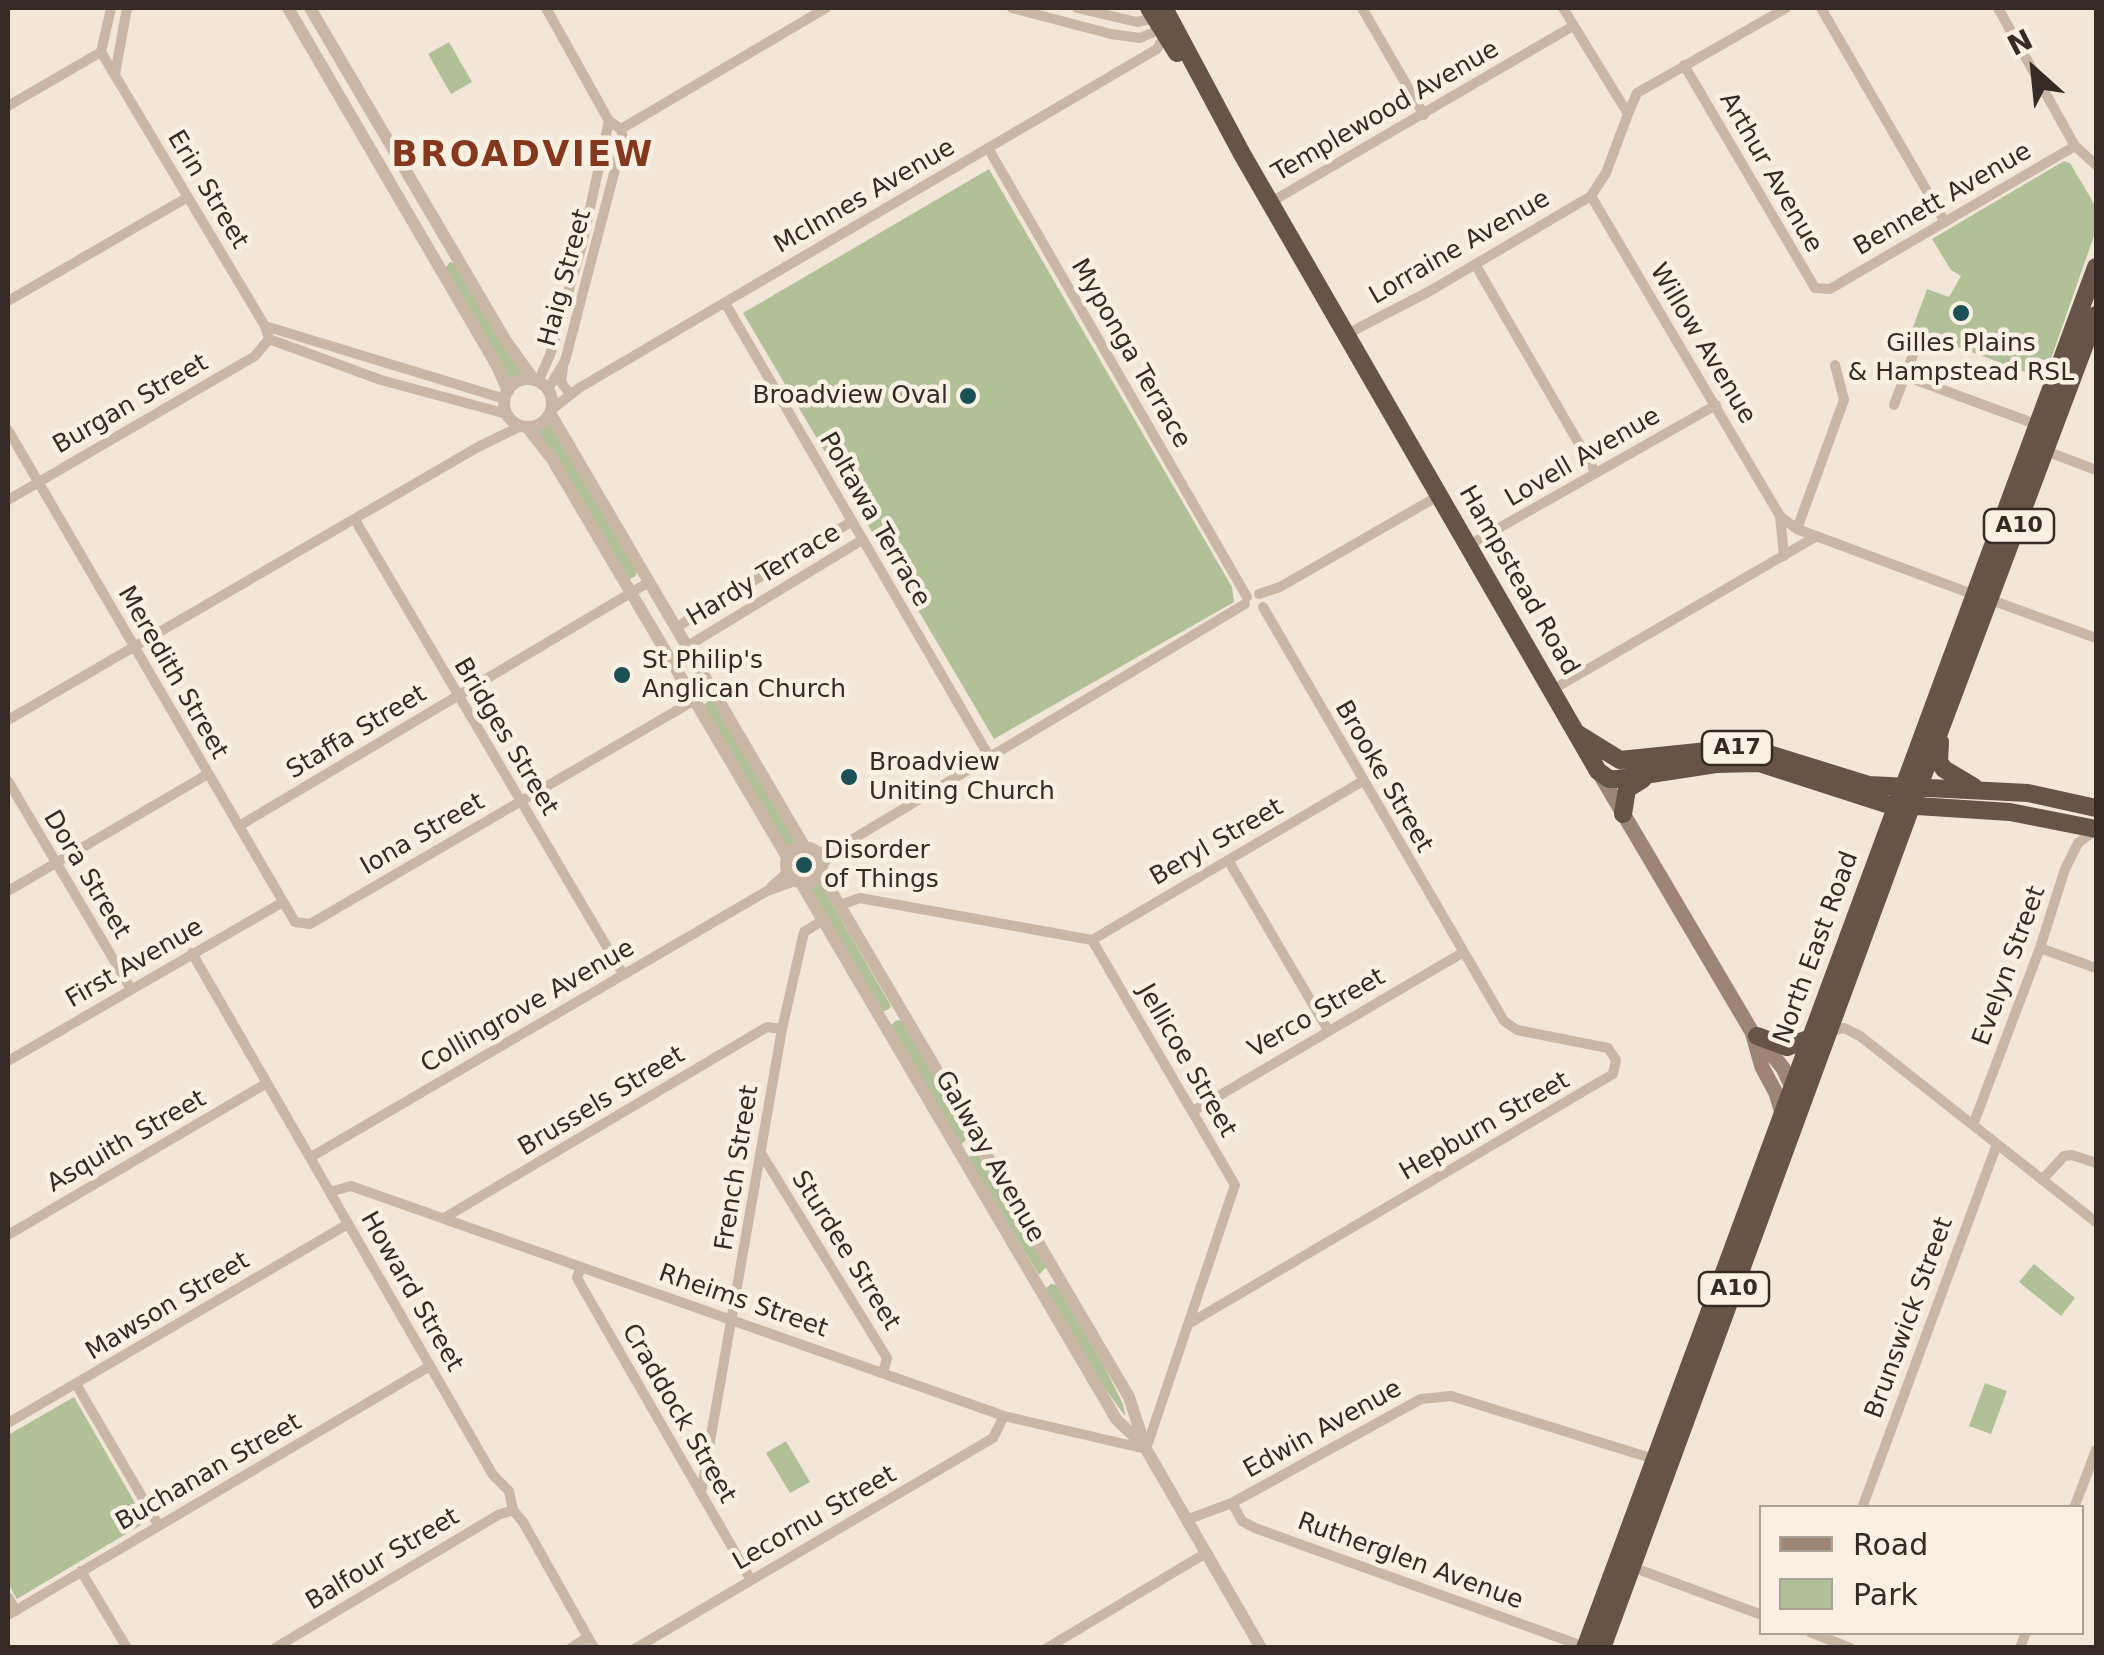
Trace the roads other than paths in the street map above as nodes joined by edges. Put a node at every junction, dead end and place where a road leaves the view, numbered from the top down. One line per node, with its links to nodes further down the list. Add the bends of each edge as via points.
1 (110, 8): 16 (street)
2 (127, 8): 18 (street)
3 (288, 8): 46 (street, via 498,366)
4 (310, 8): 44 (street, via 506,341)
5 (546, 8): 22 (street)
6 (826, 8): 23 (street)
7 (1012, 8): 14 (street, via 1140,38)
8 (1077, 8): 14 (street, via 1137,22)
9 (1362, 8): 21 (street)
10 (1562, 8): 15 (street)
11 (1786, 8): 17 (street)
12 (1821, 8): 30 (street)
13 (1998, 8): 24 (street)
14 (1164, 19): 25 (street, McInnes Avenue, via 1157,49); 29 (highway, Hampstead Road / A17)
15 (1573, 26): 20 (street); 21 (street, Templewood Avenue)
16 (101, 52): 18 (street, Erin Street); 19 (street)
17 (1684, 65): 20 (street, via 1637,93); 33 (street, Arthur Avenue, via 1808,278 1815,288)
18 (115, 74): 28 (street, Erin Street)
19 (8, 106)
20 (1628, 114): 27 (street)
21 (1424, 115): 29 (street, Templewood Avenue)
22 (610, 120): 23 (street); 44 (street, Haig Street)
23 (621, 129): 41 (street, Haig Street)
24 (2076, 146): 26 (street); 30 (street, Bennett Avenue)
25 (988, 148): 35 (street, McInnes Avenue); 74 (street, Myponga Terrace)
26 (2096, 165)
27 (1591, 196): 31 (street, Lorraine Avenue); 47 (street, Willow Avenue)
28 (188, 197): 34 (street); 37 (street, Erin Street)
29 (1272, 202): 38 (highway, Hampstead Road / A17)
30 (1946, 222): 33 (street, Bennett Avenue)
31 (1475, 264): 38 (street, Lorraine Avenue); 59 (street)
32 (2096, 267): 36 (highway, North East Road / A10)
33 (1830, 289)
34 (8, 302)
35 (725, 302): 45 (street, McInnes Avenue); 65 (street, Poltawa Terrace)
36 (2092, 308): 52 (highway, North East Road / A10); 57 (highway, North East Road / A10)
37 (265, 326): 39 (street, Erin Street); 46 (street)
38 (1348, 334): 61 (highway, Hampstead Road / A17)
39 (269, 338): 49 (street, via 380,380); 60 (street, Burgan Street, via 255,356)
40 (1916, 347): 43 (street)
41 (565, 361): 44 (street, Haig Street); 45 (street, via 561,382)
42 (1836, 364): 66 (street, via 1844,400)
43 (1905, 376): 48 (street); 52 (street)
44 (542, 386): 45 (street, McInnes Avenue); 46 (street, via 520,381); 50 (street)
45 (573, 389): 50 (street, McInnes Avenue)
46 (507, 394): 51 (street)
47 (1716, 405): 59 (street, Lovell Avenue); 63 (street, Willow Avenue)
48 (1894, 405)
49 (488, 410): 51 (street); 55 (street)
50 (551, 412): 53 (street, via 540,424); 71 (street, Galway Avenue)
51 (508, 415): 53 (street); 55 (street)
52 (2038, 425): 57 (highway, North East Road / A10)
53 (524, 427): 56 (street); 72 (street, via 552,459)
54 (8, 430): 60 (street, Meredith Street)
55 (499, 432): 56 (street)
56 (488, 442): 64 (street)
57 (2038, 447): 58 (street); 73 (highway, North East Road / A10)
58 (2096, 470)
59 (1596, 473): 69 (street, Lovell Avenue)
60 (38, 483): 62 (street, Burgan Street); 77 (street, Meredith Street)
61 (1440, 496): 69 (highway, Hampstead Road / A17); 74 (street)
62 (8, 500)
63 (1780, 516): 66 (street, Willow Avenue); 70 (street)
64 (355, 520): 77 (street); 81 (street, Bridges Street)
65 (851, 522): 68 (street, Poltawa Terrace); 75 (street, Hardy Terrace)
66 (1797, 529): 67 (street, Willow Avenue)
67 (1816, 536): 70 (street); 73 (street, Willow Avenue)
68 (862, 540): 78 (street, Hardy Terrace); 86 (street, Poltawa Terrace)
69 (1469, 545): 80 (highway, Hampstead Road / A17)
70 (1784, 556): 80 (street)
71 (649, 582): 72 (street, Staffa Street); 75 (street, Galway Avenue)
72 (630, 594): 81 (street, Staffa Street); 82 (street)
73 (1983, 598): 76 (street, Willow Avenue); 84 (highway, North East Road / A10); 93 (highway, North East Road / A10)
74 (1255, 602): 86 (street); 91 (street, Brooke Street)
75 (676, 628): 78 (street, Galway Avenue)
76 (2096, 638)
77 (134, 646): 83 (street); 88 (street, Meredith Street)
78 (686, 646): 79 (street, Galway Avenue)
79 (712, 690): 82 (street, Iona Street); 100 (street, Galway Avenue)
80 (1552, 690): 85 (highway, Hampstead Road / A17)
81 (457, 697): 94 (street, Bridges Street); 97 (street, Staffa Street)
82 (694, 700): 94 (street, Iona Street); 99 (street)
83 (8, 720)
84 (1940, 731): 92 (highway, via 1941,764); 93 (highway, North East Road / A10)
85 (1575, 732): 87 (highway, Hampstead Road / A17); 93 (highway, A17, via 1620,760 1753,749)
86 (990, 758): 100 (street)
87 (1598, 771): 89 (highway, A17, via 1609,779); 96 (main road, Hampstead Road)
88 (208, 774): 97 (street, Meredith Street); 102 (street)
89 (1652, 774): 93 (highway, A17, via 1758,763 1866,800); 96 (highway, via 1627,789)
90 (8, 781): 102 (street, Dora Street)
91 (1363, 782): 101 (street, Beryl Street); 112 (street, Brooke Street)
92 (1978, 789): 93 (highway, A17); 95 (highway, A17)
93 (1908, 797): 98 (highway, A17); 118 (highway, North East Road / A10); 120 (highway, North East Road / A10)
94 (520, 802): 108 (street, Iona Street); 114 (street, Bridges Street)
95 (2096, 808)
96 (1623, 814): 119 (main road, Hampstead Road)
97 (239, 826): 105 (street, Meredith Street)
98 (2096, 829): 110 (street, Evelyn Street, via 2078,843)
99 (787, 857): 100 (street, via 796,848); 103 (street)
100 (816, 859): 103 (street, via 814,880); 106 (street, Galway Avenue)
101 (1228, 860): 109 (street, Beryl Street); 117 (street)
102 (56, 862): 104 (street); 115 (street, Dora Street)
103 (794, 879): 107 (street, Galway Avenue); 114 (street, Collingrove Avenue)
104 (8, 891)
105 (282, 902): 108 (street, Meredith Street, via 295,922); 111 (street, First Avenue)
106 (840, 905): 109 (street, via 860,898); 145 (street, Galway Avenue, via 1129,1397)
107 (823, 920): 116 (street, French Street, via 804,932); 145 (street, Galway Avenue, via 1116,1419)
108 (310, 924)
109 (1092, 940): 124 (street, Jellicoe Street)
110 (2040, 948): 113 (street); 126 (street, Evelyn Street)
111 (192, 953): 115 (street, First Avenue); 122 (street, Howard Street)
112 (1462, 953): 117 (street, Verco Street); 139 (street, Hepburn Street, via 1504,1021 1518,1030 1608,1048 1616,1060 1612,1074)
113 (2096, 968)
114 (623, 974): 129 (street, Collingrove Avenue)
115 (131, 989): 121 (street, First Avenue)
116 (782, 1028): 128 (street, French Street); 133 (street, Brussels Street, via 767,1027)
117 (1328, 1030): 124 (street, Verco Street)
118 (1830, 1030): 125 (highway, North East Road / A10); 126 (street, via 1852,1031)
119 (1754, 1034): 120 (highway, via 1793,1047); 123 (main road, Hampstead Road); 125 (main road, Hampstead Road, via 1762,1066)
120 (1810, 1038): 123 (highway, North East Road / A10)
121 (8, 1061)
122 (267, 1084): 129 (street, Howard Street); 136 (street, Asquith Street)
123 (1792, 1085): 125 (highway)
124 (1193, 1111): 139 (street, Jellicoe Street, via 1235,1185)
125 (1791, 1113): 147 (highway, North East Road / A10); 156 (highway, North East Road / A10)
126 (1972, 1124): 127 (street)
127 (1997, 1144): 131 (street); 150 (street, Brunswick Street)
128 (760, 1152): 138 (street, French Street); 141 (street, Sturdee Street, via 888,1358)
129 (310, 1157): 132 (street, Howard Street)
130 (2096, 1163): 131 (street, via 2064,1156)
131 (2042, 1180): 134 (street)
132 (330, 1192): 133 (street, Rheims Street, via 351,1186); 135 (street, Howard Street)
133 (444, 1218): 137 (street, Rheims Street)
134 (2096, 1222)
135 (348, 1224): 140 (street, Howard Street); 142 (street, Mawson Street)
136 (8, 1235)
137 (580, 1266): 138 (street, Rheims Street); 148 (street, Craddock Street, via 577,1278)
138 (734, 1319): 141 (street, Rheims Street); 148 (street, French Street)
139 (1190, 1324): 145 (street, Jellicoe Street)
140 (430, 1366): 152 (street, Howard Street, via 492,1475 509,1491); 154 (street, Buchanan Street)
141 (883, 1373): 143 (street, Rheims Street)
142 (76, 1384): 144 (street, Mawson Street); 154 (street)
143 (1004, 1416): 145 (street, Rheims Street); 158 (street, Lecornu Street, via 993,1438)
144 (8, 1423)
145 (1146, 1448): 153 (street, Galway Avenue)
146 (2096, 1450): 151 (street)
147 (1654, 1460): 149 (street, Edwin Avenue, via 1451,1396 1421,1399); 156 (highway, North East Road / A10)
148 (701, 1493): 158 (street, Craddock Street)
149 (1232, 1503): 153 (street, Edwin Avenue); 164 (street, Rutherglen Avenue, via 1242,1521 1256,1528)
150 (1863, 1505)
151 (2075, 1505)
152 (513, 1510): 163 (street, Howard Street); 166 (street, Balfour Street)
153 (1186, 1520): 155 (street, Galway Avenue)
154 (158, 1526): 157 (street, Buchanan Street)
155 (1206, 1553): 169 (street); 170 (street, Galway Avenue)
156 (1624, 1564): 161 (street); 164 (highway, North East Road / A10); 171 (highway, North East Road / A10)
157 (82, 1571): 160 (street, Buchanan Street); 165 (street)
158 (751, 1580): 168 (street, Lecornu Street)
159 (8, 1597): 160 (street)
160 (12, 1613)
161 (1759, 1614)
162 (1819, 1635): 172 (street)
163 (591, 1642): 167 (street)
164 (1585, 1647)
165 (127, 1648)
166 (275, 1648)
167 (571, 1648)
168 (636, 1648)
169 (1047, 1648)
170 (1261, 1648)
171 (1602, 1648)
172 (1850, 1648)

